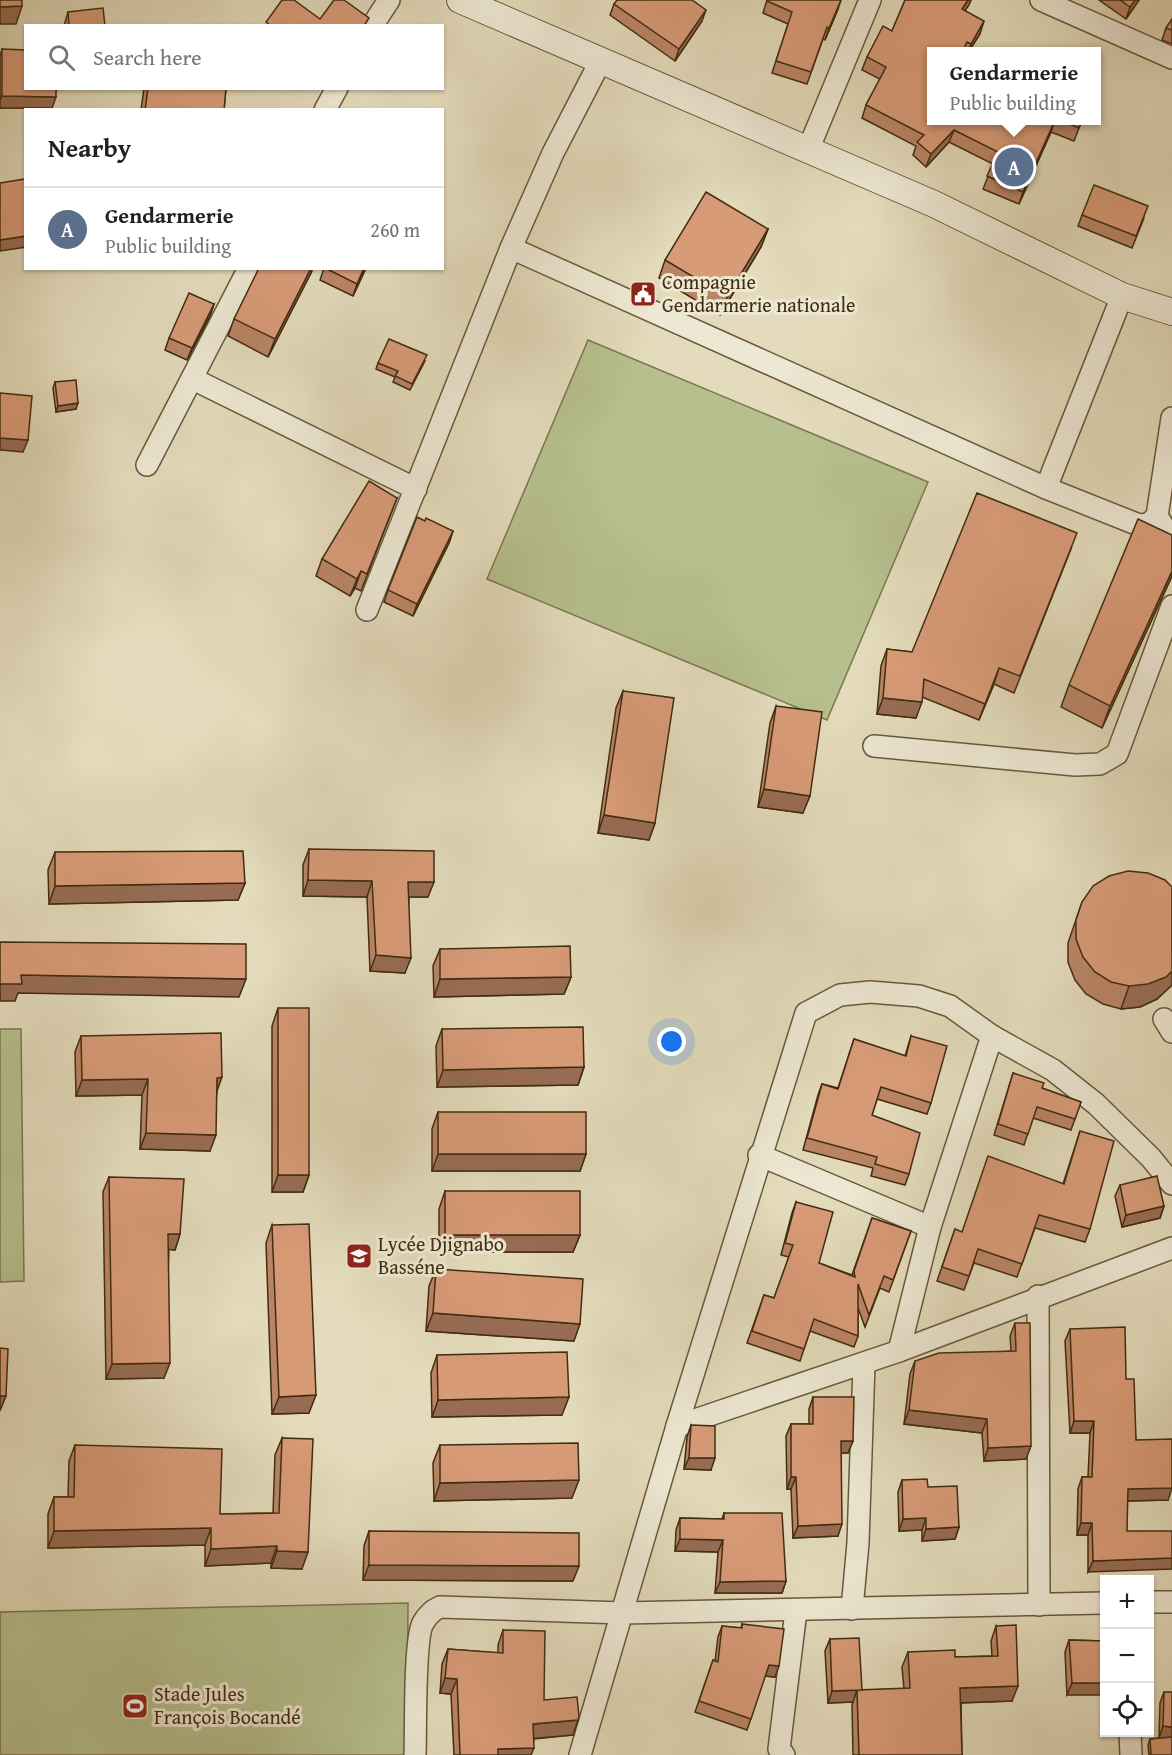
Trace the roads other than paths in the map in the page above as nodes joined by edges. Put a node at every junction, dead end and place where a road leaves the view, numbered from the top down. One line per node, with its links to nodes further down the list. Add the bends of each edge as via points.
1 (389, 0): 5 (street)
2 (460, 0): 7 (street)
3 (870, 0): 10 (street)
4 (1041, 0): 6 (street)
5 (373, 24)
6 (1172, 58)
7 (600, 62): 10 (street); 11 (street, via 553,153)
8 (336, 90): 9 (street)
9 (326, 108)
10 (808, 150): 13 (street, via 934,204)
11 (511, 248): 18 (street); 19 (street)
12 (248, 270): 15 (street)
13 (1122, 296): 14 (street); 18 (street)
14 (1172, 312)
15 (193, 379): 17 (street); 19 (street)
16 (1172, 418): 20 (street)
17 (147, 465)
18 (1046, 488): 20 (street, via 1139,525 1149,524)
19 (416, 489): 23 (street)
20 (1156, 516): 21 (street)
21 (1172, 540)
22 (1172, 606): 24 (street, via 1117,754 1100,764)
23 (367, 610)
24 (874, 746)
25 (992, 1036): 26 (street, via 950,1006 919,996 870,992 840,995 806,1013); 27 (street, via 1053,1070 1096,1104); 28 (street)
26 (759, 1155): 28 (street); 33 (street)
27 (1172, 1184)
28 (930, 1227): 31 (street)
29 (1172, 1248): 30 (street)
30 (1038, 1296): 31 (street); 37 (street)
31 (898, 1352): 32 (street)
32 (864, 1364): 33 (street); 38 (street)
33 (677, 1426): 40 (street)
34 (1154, 1602): 35 (street)
35 (1172, 1602)
36 (1100, 1603): 37 (street)
37 (1039, 1605): 38 (street)
38 (852, 1609): 39 (street)
39 (796, 1611): 40 (street); 44 (street, via 778,1749)
40 (623, 1613): 42 (street, via 464,1606 434,1610 422,1624 418,1646); 43 (street)
41 (1130, 1737): 45 (street)
42 (415, 1755)
43 (580, 1755)
44 (784, 1755)
45 (1131, 1755)

